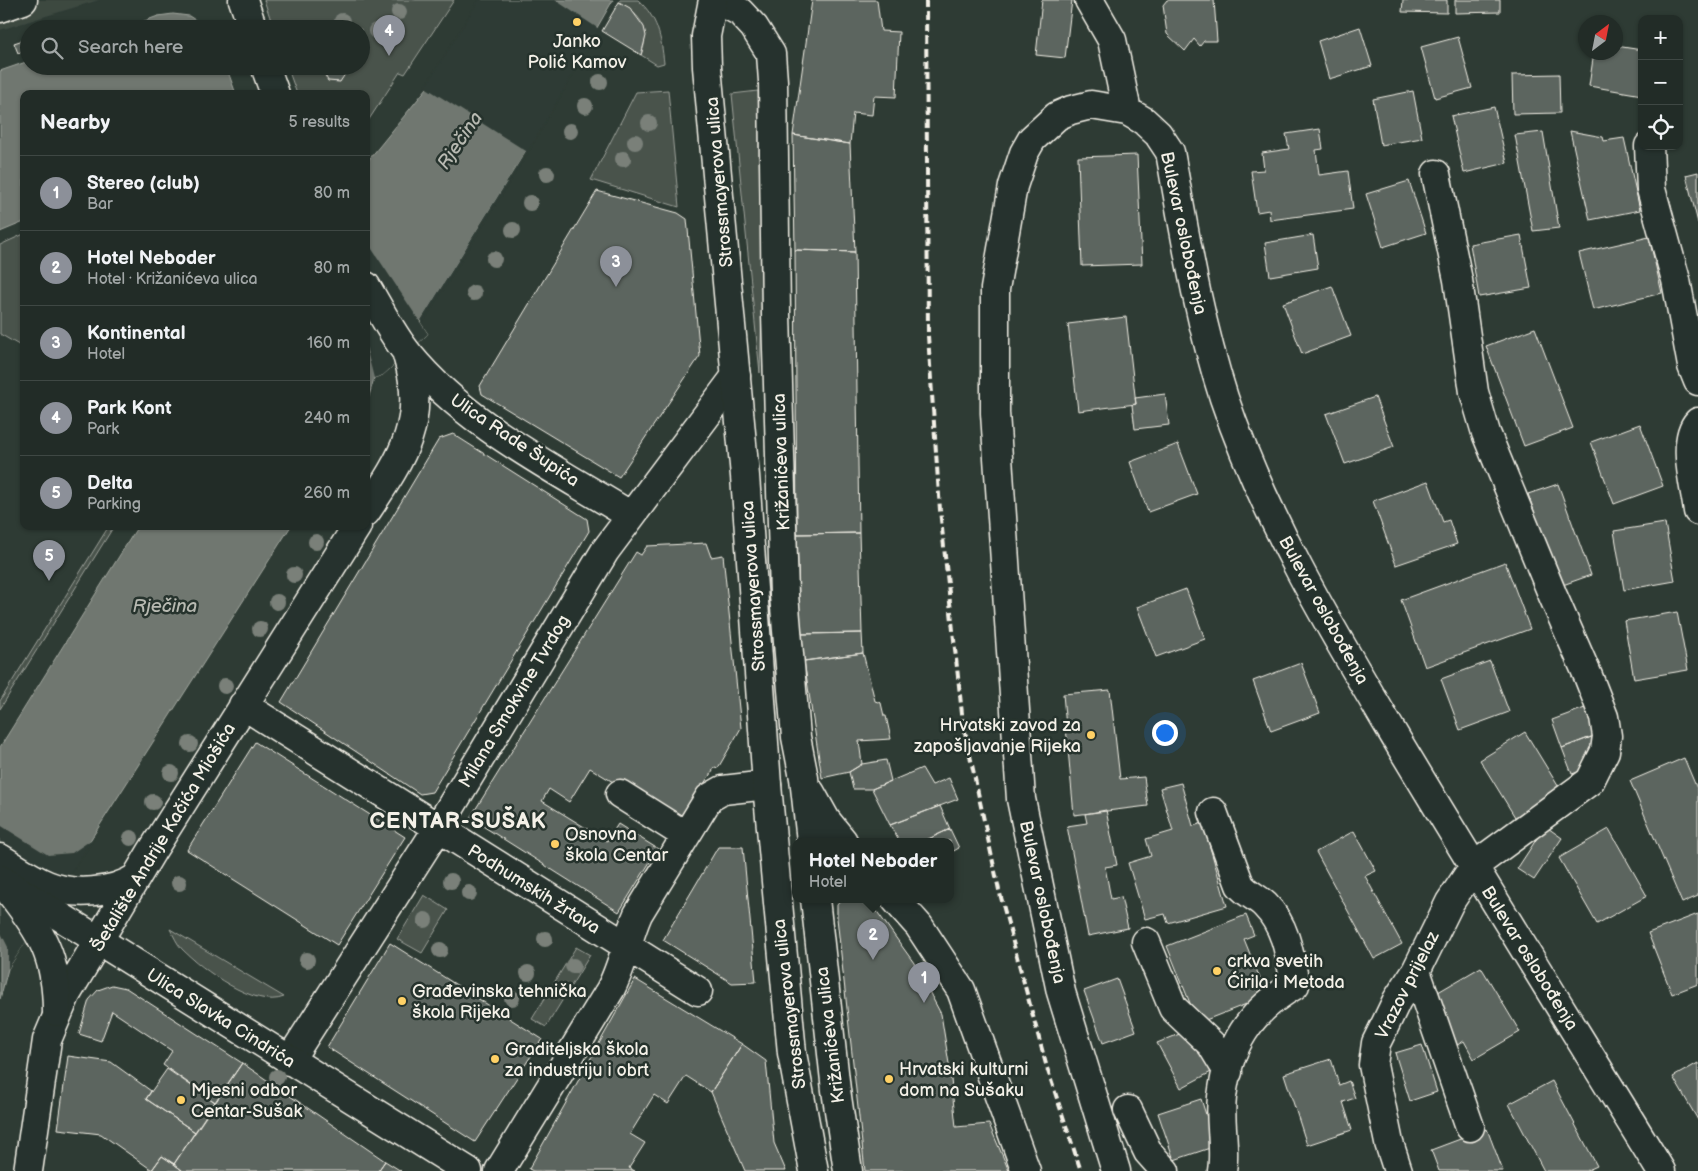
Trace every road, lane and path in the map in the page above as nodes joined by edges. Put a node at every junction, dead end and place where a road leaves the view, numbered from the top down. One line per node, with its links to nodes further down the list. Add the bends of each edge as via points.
1 (23, 0): 6 (street)
2 (243, 0): 7 (street)
3 (713, 0): 15 (street, Strossmayerova ulica, via 706,36 707,67)
4 (718, 0): 23 (street, Križanićeva ulica, via 740,12 771,54 784,595 796,737)
5 (1089, 0): 10 (street, via 1112,40)
6 (0, 8)
7 (250, 20)
8 (269, 75): 9 (street)
9 (274, 90)
10 (1127, 112): 32 (street, Bulevar oslobođenja, via 1158,134 1170,152 1204,330 1225,400 1264,499 1322,613); 54 (street, Bulevar oslobođenja, via 1091,105 1071,110 1056,116 1032,139 1013,186 995,289 995,413 1022,799 1061,992)
11 (1649, 150): 16 (street, via 1652,189)
12 (1436, 174): 32 (street, via 1458,280 1474,392 1486,433 1604,716 1607,736 1605,751 1590,781)
13 (370, 293): 14 (street)
14 (407, 353): 18 (street, via 416,395 410,431 402,454); 20 (street, Ulica Rade Šupića, via 456,404)
15 (736, 376): 20 (street, Milana Smokvine Tvrdog); 24 (street, Strossmayerova ulica)
16 (1698, 381)
17 (1698, 422): 19 (street, via 1689,443)
18 (370, 506)
19 (1698, 511)
20 (631, 516): 27 (street, Milana Smokvine Tvrdog, via 604,551)
21 (354, 530): 22 (street, Šetalište Andrije Kačića Miošića)
22 (243, 705): 27 (street, Podhumskih žrtava); 33 (street, Šetalište Andrije Kačića Miošića)
23 (804, 778): 29 (street, Križanićeva ulica); 30 (street, via 826,820)
24 (767, 785): 28 (street, via 723,790 709,798); 51 (street, Strossmayerova ulica, via 792,1053)
25 (620, 794): 28 (street)
26 (1212, 812): 45 (street, via 1240,885 1264,904 1288,942 1295,985 1256,1013 1245,1028)
27 (438, 828): 40 (street, Podhumskih žrtava); 44 (street, Milana Smokvine Tvrdog)
28 (685, 835): 40 (street, via 638,914)
29 (811, 838)
30 (841, 838)
31 (0, 858): 37 (street, via 36,880)
32 (1474, 866): 41 (street, Vrazov prijelaz, via 1450,902); 58 (street, Bulevar oslobođenja)
33 (136, 878): 37 (street, via 127,884); 38 (street, Šetalište Andrije Kačića Miošića)
34 (0, 880): 37 (street, Ulica Slavka Cindrića)
35 (816, 903): 52 (street, Križanićeva ulica, via 849,1116)
36 (899, 903): 53 (street, via 919,926 961,990)
37 (48, 908): 38 (street, Ulica Slavka Cindrića); 43 (street)
38 (99, 940): 43 (street, Šetalište Andrije Kačića Miošića); 44 (street, Ulica Slavka Cindrića)
39 (1146, 942): 45 (street, via 1174,1008 1211,1044)
40 (627, 944): 42 (street, Podhumskih žrtava); 50 (street, via 610,990)
41 (1416, 971): 47 (street); 57 (street, Vrazov prijelaz, via 1397,1000 1376,1043 1373,1064)
42 (698, 991)
43 (57, 1012): 48 (street, Šetalište Andrije Kačića Miošića, via 46,1040)
44 (289, 1061): 49 (street, Ulica Slavka Cindrića)
45 (1228, 1072): 56 (street, via 1222,1098)
46 (1128, 1110): 55 (street, via 1148,1152)
47 (1470, 1127)
48 (28, 1171)
49 (468, 1171)
50 (499, 1171)
51 (814, 1171)
52 (848, 1171)
53 (1026, 1171)
54 (1116, 1171)
55 (1165, 1171)
56 (1222, 1171)
57 (1398, 1171)
58 (1661, 1171)

